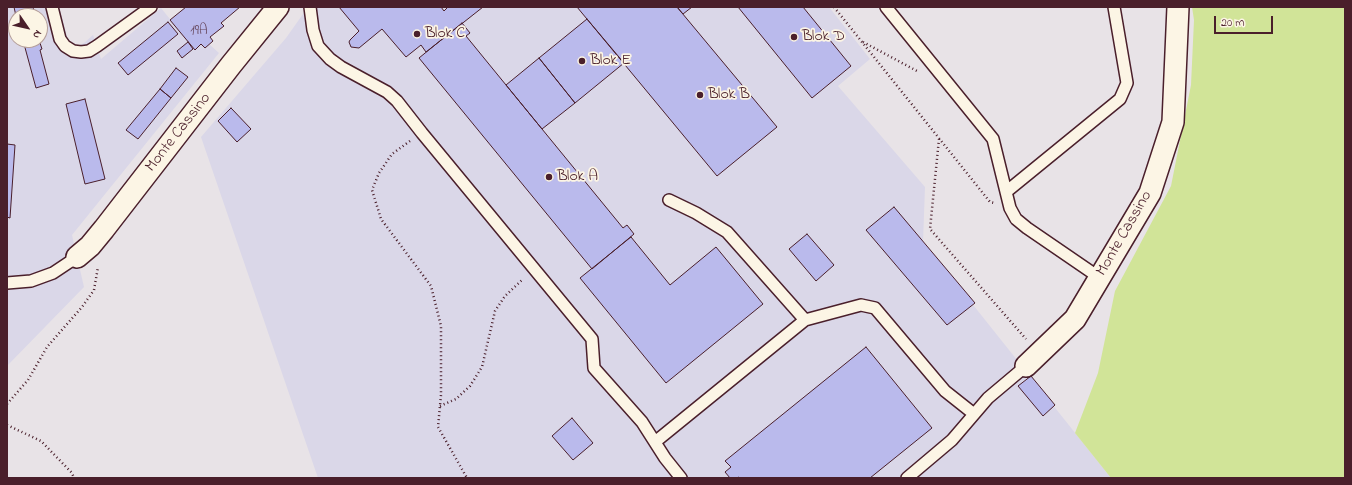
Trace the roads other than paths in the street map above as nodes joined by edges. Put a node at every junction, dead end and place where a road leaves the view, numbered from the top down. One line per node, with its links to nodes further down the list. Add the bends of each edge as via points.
1 (52, 7): 2 (lane, via 60,39 73,51 81,52 97,46)
2 (151, 7)
3 (278, 7): 10 (street, Monte Cassino, via 109,223)
4 (310, 7): 16 (lane, via 318,46 341,67 387,92 397,101 592,339 594,368 642,422)
5 (886, 7): 8 (lane, via 993,139)
6 (1114, 7): 8 (lane, via 1127,83 1120,100)
7 (1178, 7): 11 (street, Monte Cassino, via 1173,122 1150,193)
8 (1006, 192): 11 (lane, via 1010,208 1016,218)
9 (669, 200): 13 (lane, via 727,232)
10 (84, 251): 12 (lane, via 53,273 31,280)
11 (1100, 278): 14 (street, Monte Cassino, via 1075,319)
12 (7, 283)
13 (805, 320): 15 (lane, via 861,305 875,308 945,391); 16 (lane)
14 (1032, 360): 15 (lane, via 988,398)
15 (974, 414): 18 (lane, via 952,440)
16 (655, 442): 17 (lane)
17 (681, 478)
18 (907, 478)

